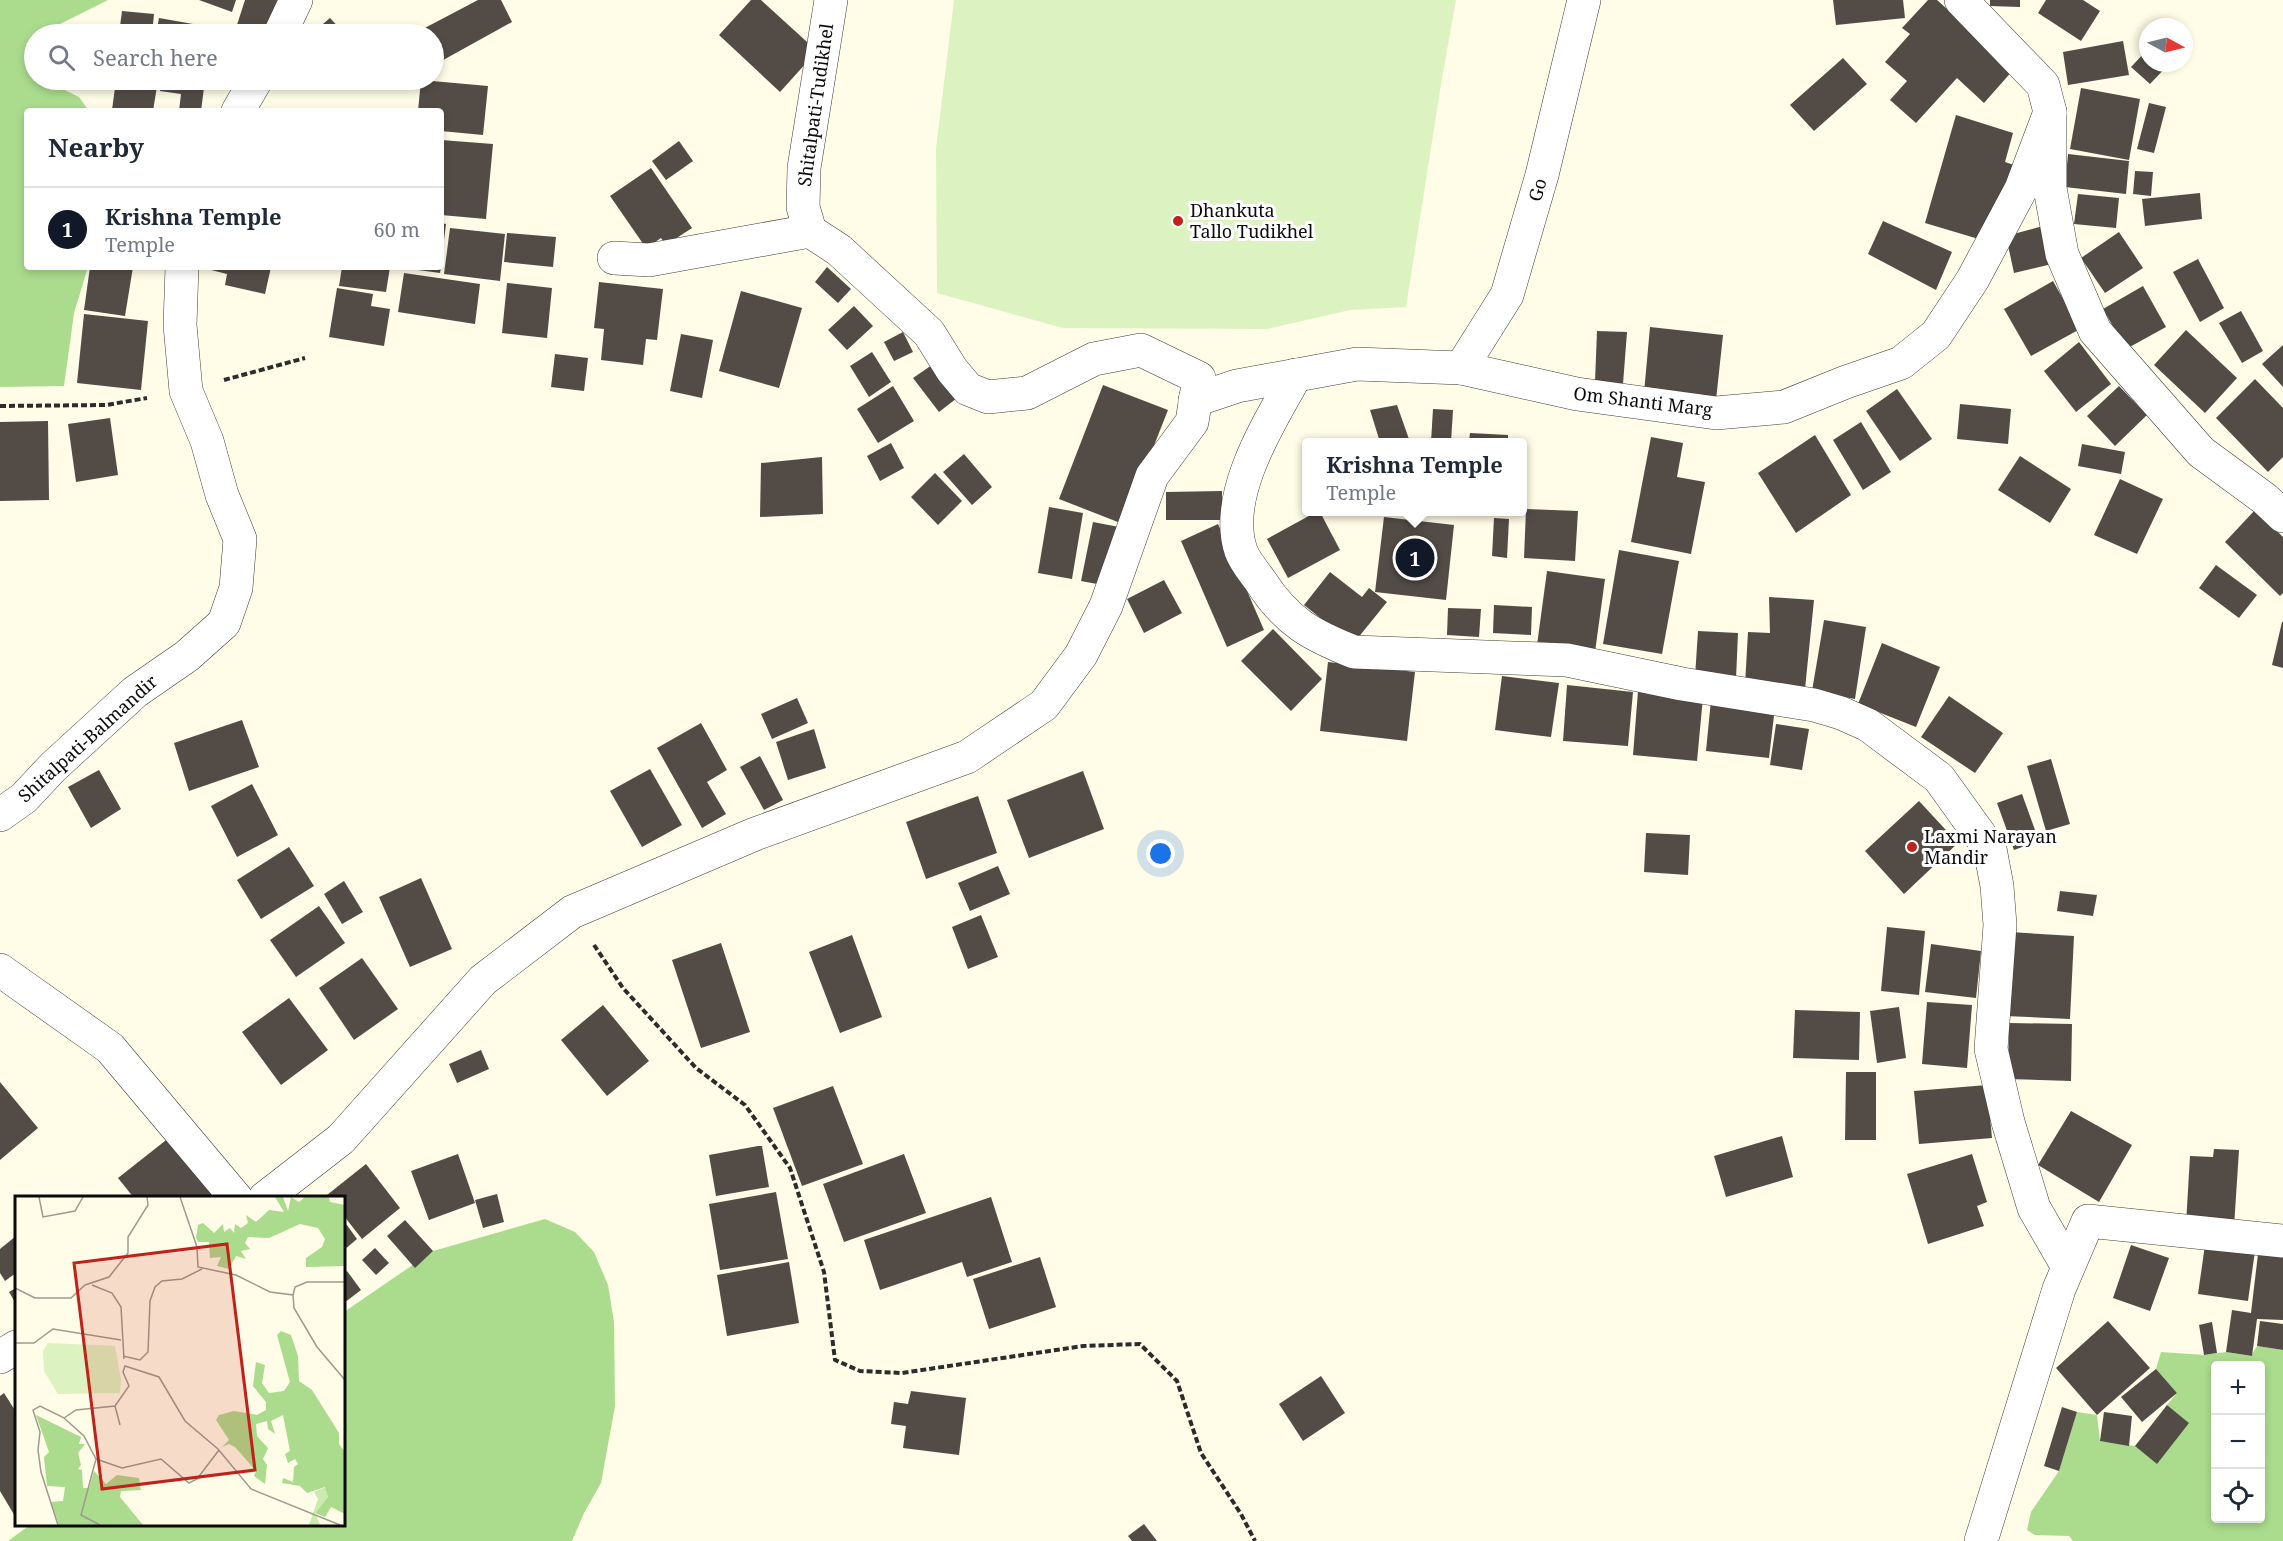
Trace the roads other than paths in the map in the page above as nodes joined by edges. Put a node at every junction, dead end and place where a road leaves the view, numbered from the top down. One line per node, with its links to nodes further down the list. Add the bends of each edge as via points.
1 (296, 0): 5 (street)
2 (831, 0): 9 (street, Shitalpati-Tudikhel, via 804,168 803,207)
3 (1584, 0): 12 (street, Go, via 1542,175 1507,295)
4 (1961, 0): 8 (street, via 2043,85)
5 (285, 24)
6 (250, 90): 7 (street)
7 (240, 108)
8 (2050, 112): 12 (street, Om Shanti Marg, via 2021,189 1973,279 1936,335 1901,363 1784,406 1716,413 1577,394); 15 (street, via 2050,188 2062,255 2095,331 2201,452)
9 (810, 231): 10 (street, via 649,260); 14 (street, via 839,250 928,333 968,389 988,397 1027,393 1094,359 1141,350 1199,378)
10 (614, 258)
11 (182, 270): 16 (street, Shitalpati-Balmandir, via 180,325 186,391 240,539 236,588 224,623 187,656 135,692 24,798)
12 (1461, 368): 13 (street, Om Shanti Marg, via 1357,364)
13 (1296, 375): 14 (street, Om Shanti Marg, via 1238,386); 21 (street, via 1251,461 1240,500 1237,532 1241,553 1274,602 1301,627 1354,652 1567,660 1814,705 1868,725 1939,778 1990,849 1998,886 2000,925 1991,1049 2034,1208)
14 (1194, 411): 19 (street, via 1152,476 1106,606 1081,655 1044,705 967,758 755,834 572,912 483,980 341,1139)
15 (2283, 516)
16 (0, 814)
17 (0, 970): 18 (street, via 110,1048)
18 (235, 1196)
19 (266, 1196)
20 (2283, 1241): 21 (street, via 2088,1221)
21 (2068, 1267): 24 (street)
22 (15, 1348): 23 (street)
23 (0, 1357)
24 (1981, 1541)

